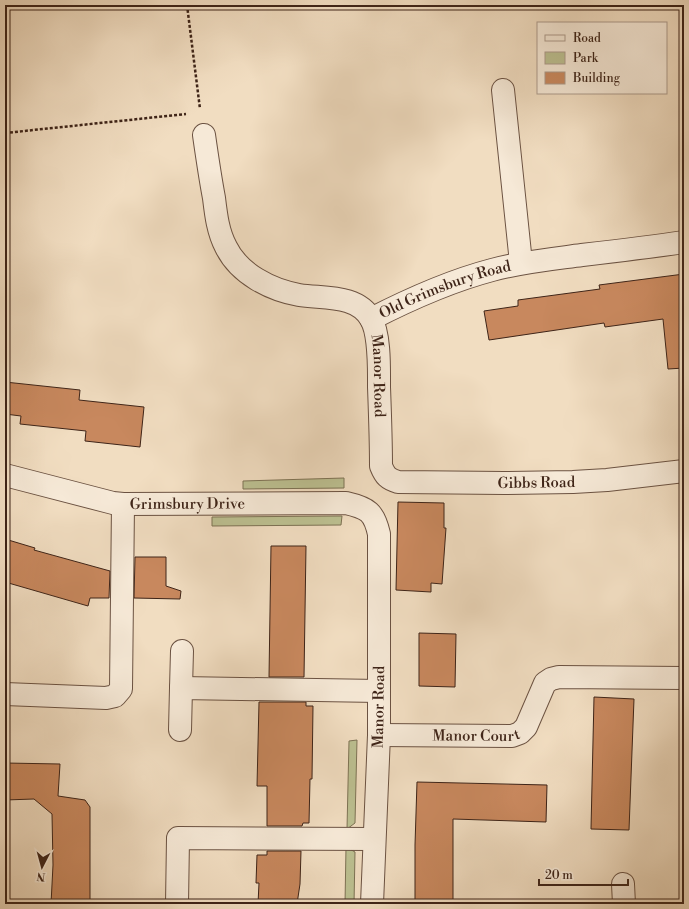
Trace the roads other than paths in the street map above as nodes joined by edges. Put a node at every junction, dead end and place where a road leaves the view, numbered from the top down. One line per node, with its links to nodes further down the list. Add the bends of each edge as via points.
1 (503, 90): 4 (street)
2 (204, 135): 5 (street, Old Grimsbury Road, via 218,227 236,264 252,276 283,291 351,302)
3 (684, 242): 4 (street, Old Grimsbury Road)
4 (521, 263): 5 (street, Old Grimsbury Road, via 449,284)
5 (372, 319): 8 (street, Manor Road, via 378,354 381,466)
6 (684, 471): 8 (street, Gibbs Road, via 607,480 546,482)
7 (5, 475): 9 (street, Grimsbury Drive)
8 (389, 480)
9 (123, 504): 10 (street, Grimsbury Drive, via 346,503); 15 (street, via 121,689 115,696 106,698)
10 (370, 512): 14 (street, Manor Road, via 376,521 379,534)
11 (182, 651): 13 (street)
12 (684, 678): 17 (street, Manor Court, via 551,678 545,683 526,727 512,736)
13 (181, 688): 14 (street); 16 (street)
14 (379, 691): 17 (street, Manor Road)
15 (5, 694)
16 (180, 730)
17 (379, 735): 18 (street, Manor Road)
18 (374, 839): 19 (street, via 178,838); 20 (street, Manor Road)
19 (177, 904)
20 (372, 904)

